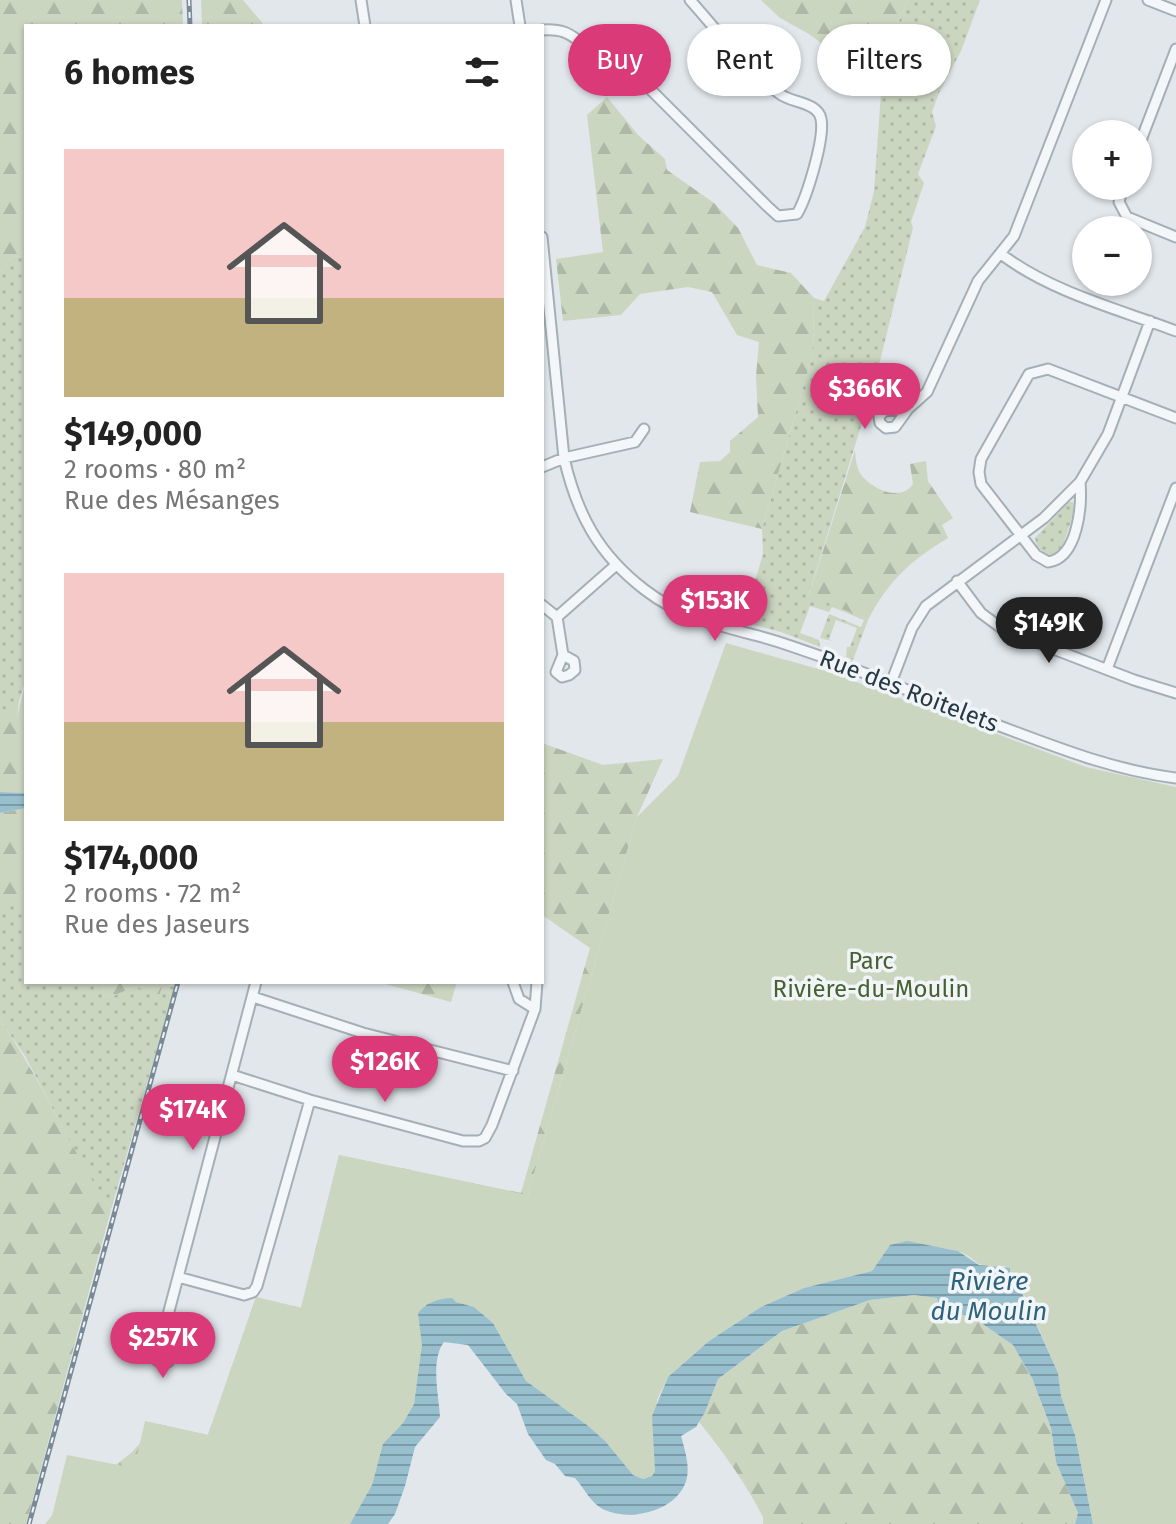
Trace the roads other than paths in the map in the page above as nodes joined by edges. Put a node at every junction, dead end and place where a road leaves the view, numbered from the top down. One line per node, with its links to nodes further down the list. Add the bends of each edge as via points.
1 (361, 0): 7 (street)
2 (516, 0): 8 (street)
3 (690, 0): 9 (street, via 767,84 783,97 815,108 821,117 806,199 797,214 778,216 625,64 572,34)
4 (1106, 0): 14 (street, via 1018,228)
5 (1148, 0): 6 (street)
6 (1176, 11)
7 (365, 24)
8 (520, 24)
9 (544, 30)
10 (1176, 49): 11 (street)
11 (1149, 120)
12 (1120, 200): 13 (street, via 1131,219)
13 (1176, 237)
14 (1001, 254): 16 (street, via 1050,282); 19 (street, via 975,286 931,386)
15 (544, 257): 22 (street, Rue des Roitelets)
16 (1150, 321): 17 (street); 18 (street)
17 (1176, 331)
18 (1122, 398): 20 (street); 24 (street); 26 (street, via 1048,369 1034,371 1024,380 979,472 981,484)
19 (908, 409)
20 (1176, 418)
21 (644, 429): 22 (street, via 635,442)
22 (564, 458): 23 (street); 27 (street, Rue des Roitelets, via 584,522)
23 (544, 466)
24 (1080, 482): 26 (street); 26 (street, via 1080,513 1063,557 1042,560)
25 (1176, 488): 32 (street)
26 (1020, 536): 28 (street)
27 (616, 565): 30 (street); 33 (street, Rue des Roitelets, via 645,590 697,619)
28 (957, 581): 32 (street, via 996,625); 33 (street, via 921,613)
29 (544, 607): 30 (street)
30 (557, 617): 31 (street)
31 (563, 655)
32 (1107, 669): 34 (street)
33 (891, 683): 35 (street, Rue des Roitelets, via 1086,758)
34 (1176, 693)
35 (1176, 778)
36 (256, 984): 39 (street)
37 (514, 984): 40 (street, via 519,999)
38 (537, 984): 40 (street)
39 (253, 997): 41 (street, via 363,1033); 42 (street)
40 (535, 1009): 41 (street)
41 (513, 1071): 43 (street, via 485,1138 471,1142)
42 (232, 1075): 43 (street); 44 (street)
43 (310, 1100): 44 (street, via 253,1292 244,1295)
44 (178, 1277): 45 (street)
45 (164, 1330)

